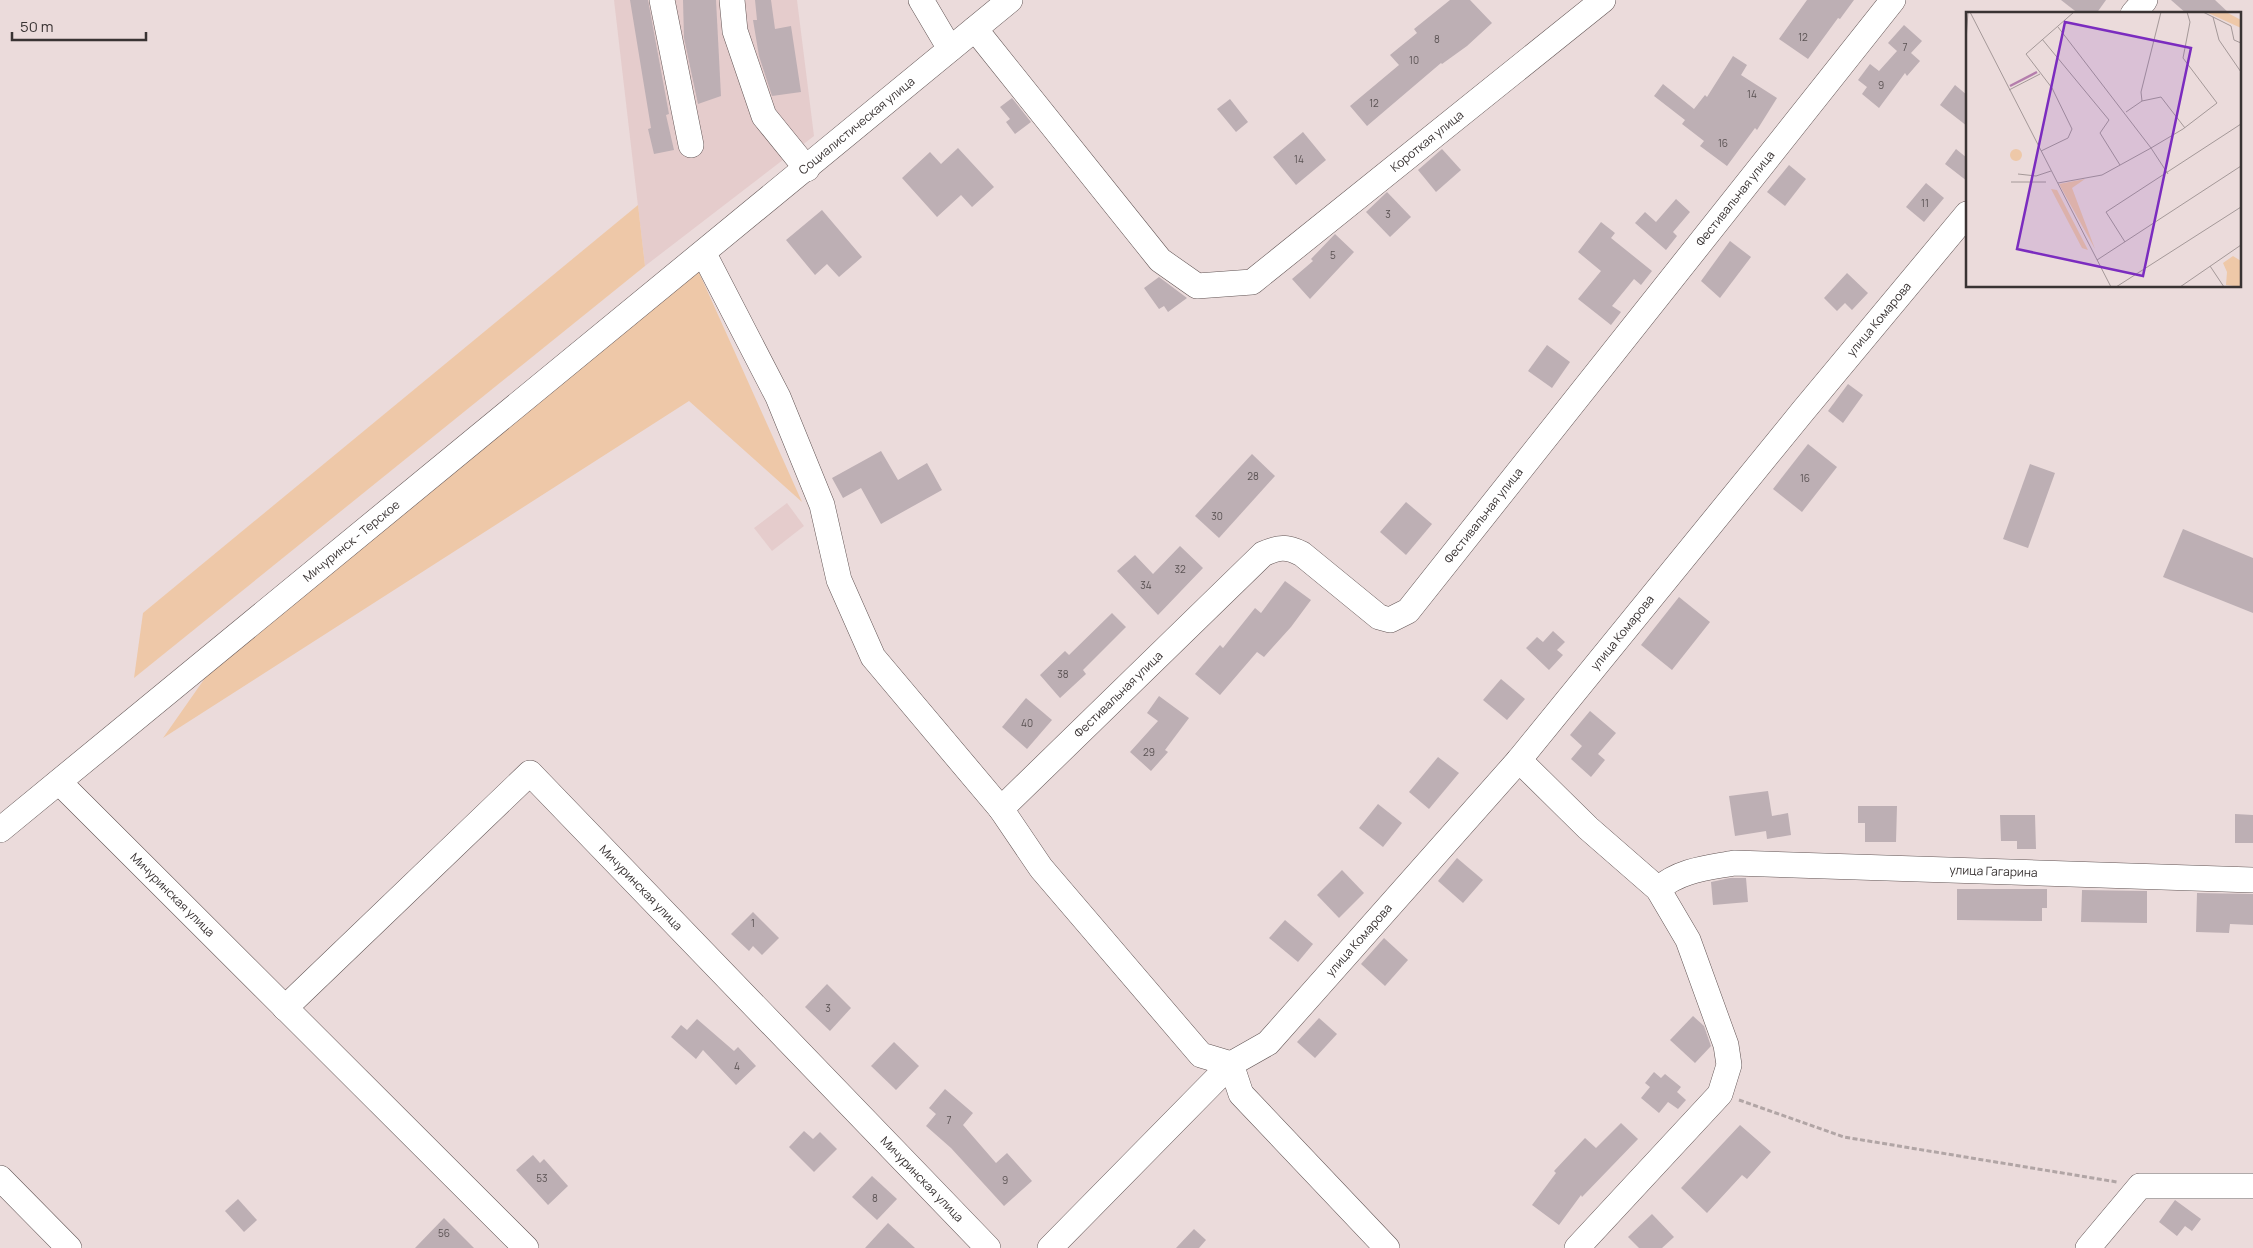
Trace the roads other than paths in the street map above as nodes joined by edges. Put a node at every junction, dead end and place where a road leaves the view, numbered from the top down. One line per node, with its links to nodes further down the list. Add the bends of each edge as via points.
1 (662, 0): 11 (street)
2 (732, 0): 12 (street, via 735,31 764,116)
3 (921, 0): 10 (street)
4 (1010, 0): 9 (street, Социалистическая улица)
5 (1604, 0): 9 (street, Короткая улица, via 1252,282 1198,286 1160,260)
6 (1893, 0): 17 (street, Фестивальная улица, via 1408,611 1390,620 1379,617 1302,554 1290,548 1263,554)
7 (2145, 0): 8 (street)
8 (2135, 12)
9 (975, 29): 10 (street, Социалистическая улица)
10 (950, 48): 12 (street, Социалистическая улица)
11 (691, 145)
12 (808, 168): 14 (street, Социалистическая улица)
13 (1966, 215): 15 (street, улица Комарова)
14 (704, 254): 16 (street, Мичуринск - Терское); 17 (street, via 778,397 822,504 839,580 873,657)
15 (1519, 760): 20 (street, via 1588,828); 22 (street, улица Комарова, via 1268,1043)
16 (59, 782): 18 (street, Мичуринск - Терское); 21 (street, Мичуринская улица)
17 (1001, 809): 22 (street, via 1041,868 1201,1055)
18 (0, 830)
19 (2253, 880): 20 (street, улица Гагарина, via 1734,863 1688,871)
20 (1658, 889): 30 (street, via 1688,940 1726,1045 1729,1065 1720,1094)
21 (286, 1008): 26 (street, Мичуринская улица); 27 (street, Мичуринская улица, via 530,773)
22 (1231, 1064): 28 (street, улица Комарова); 29 (street, via 1241,1094)
23 (0, 1178): 25 (street)
24 (2253, 1186): 31 (street, via 2140,1186)
25 (69, 1248)
26 (526, 1248)
27 (988, 1248)
28 (1050, 1248)
29 (1388, 1248)
30 (1577, 1248)
31 (2088, 1248)

